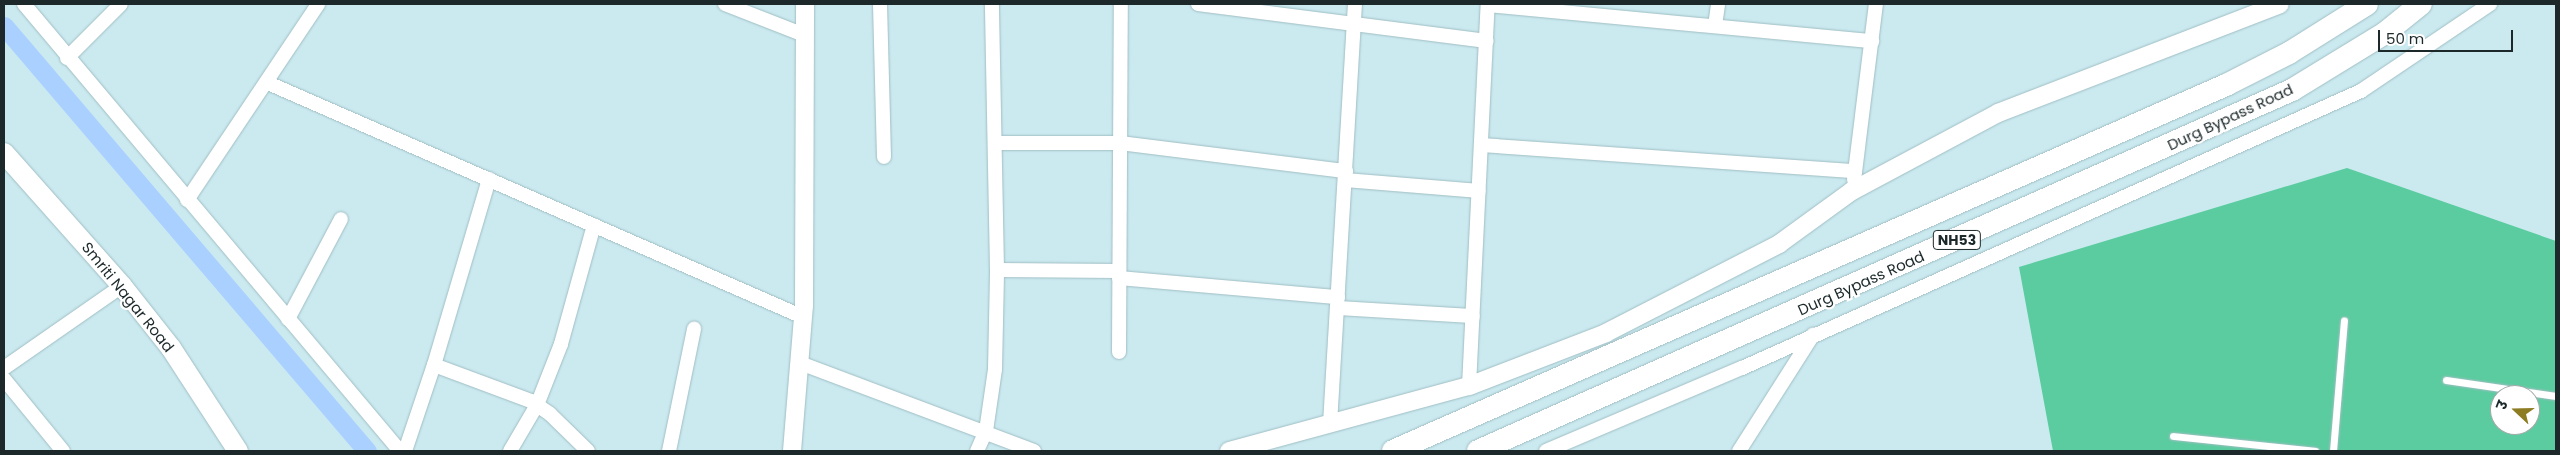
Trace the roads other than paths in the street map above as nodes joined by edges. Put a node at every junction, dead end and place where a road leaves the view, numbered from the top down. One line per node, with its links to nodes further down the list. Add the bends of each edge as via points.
1 (24, 4): 23 (street)
2 (121, 4): 23 (street)
3 (318, 4): 24 (street)
4 (725, 4): 20 (street)
5 (805, 4): 20 (street)
6 (880, 4): 29 (street)
7 (992, 4): 25 (street)
8 (1121, 4): 26 (street)
9 (1198, 4): 18 (street)
10 (1354, 4): 18 (street)
11 (1488, 4): 19 (street); 21 (street)
12 (1718, 4): 19 (street)
13 (1876, 4): 22 (street)
14 (2280, 4): 34 (street, via 1998,113)
15 (2367, 4): 71 (highway, NH53, via 2289,54 2226,85)
16 (2421, 4): 72 (highway, Durg Bypass Road / NH53, via 2385,33 2292,90)
17 (2490, 4): 47 (street, via 2361,91)
18 (1356, 24): 21 (street); 31 (street)
19 (1715, 26): 22 (street)
20 (804, 35): 43 (street)
21 (1486, 41): 27 (street)
22 (1872, 41): 30 (street)
23 (67, 58): 35 (street)
24 (268, 83): 32 (street); 35 (street)
25 (995, 143): 26 (street); 38 (street)
26 (1120, 143): 31 (street); 39 (street)
27 (1481, 145): 30 (street); 33 (street)
28 (4, 153): 40 (main road, Smriti Nagar Road)
29 (884, 157)
30 (1855, 171): 34 (street)
31 (1346, 175): 33 (street); 41 (street)
32 (489, 179): 37 (street); 50 (street)
33 (1479, 191): 42 (street)
34 (1852, 191): 54 (street, via 1779,244 1606,333)
35 (187, 200): 44 (street)
36 (341, 219): 44 (street)
37 (594, 225): 43 (street); 56 (street, via 561,344)
38 (997, 270): 39 (street); 58 (street, via 995,369)
39 (1119, 274): 41 (street); 48 (street)
40 (122, 286): 51 (street); 61 (main road, Smriti Nagar Road, via 171,348)
41 (1338, 302): 42 (street); 57 (street)
42 (1473, 316): 54 (street)
43 (803, 317): 49 (street)
44 (288, 319): 62 (street)
45 (2344, 320): 76 (lane)
46 (694, 329): 66 (street)
47 (1813, 335): 73 (street); 74 (street)
48 (1119, 352)
49 (800, 363): 58 (street); 67 (street)
50 (434, 365): 56 (street); 63 (street)
51 (4, 368)
52 (4, 379): 60 (street)
53 (2446, 380): 55 (lane)
54 (1469, 386): 57 (street)
55 (2556, 396)
56 (538, 405): 64 (street); 65 (street)
57 (1330, 424): 70 (street)
58 (986, 431): 68 (street); 69 (street)
59 (2172, 436): 75 (lane)
60 (62, 451)
61 (238, 451)
62 (400, 451)
63 (405, 451)
64 (510, 451)
65 (588, 451)
66 (669, 451)
67 (792, 451)
68 (978, 451)
69 (1034, 451)
70 (1229, 451)
71 (1393, 451)
72 (1478, 451)
73 (1546, 451)
74 (1739, 451)
75 (2315, 451)
76 (2333, 451)

